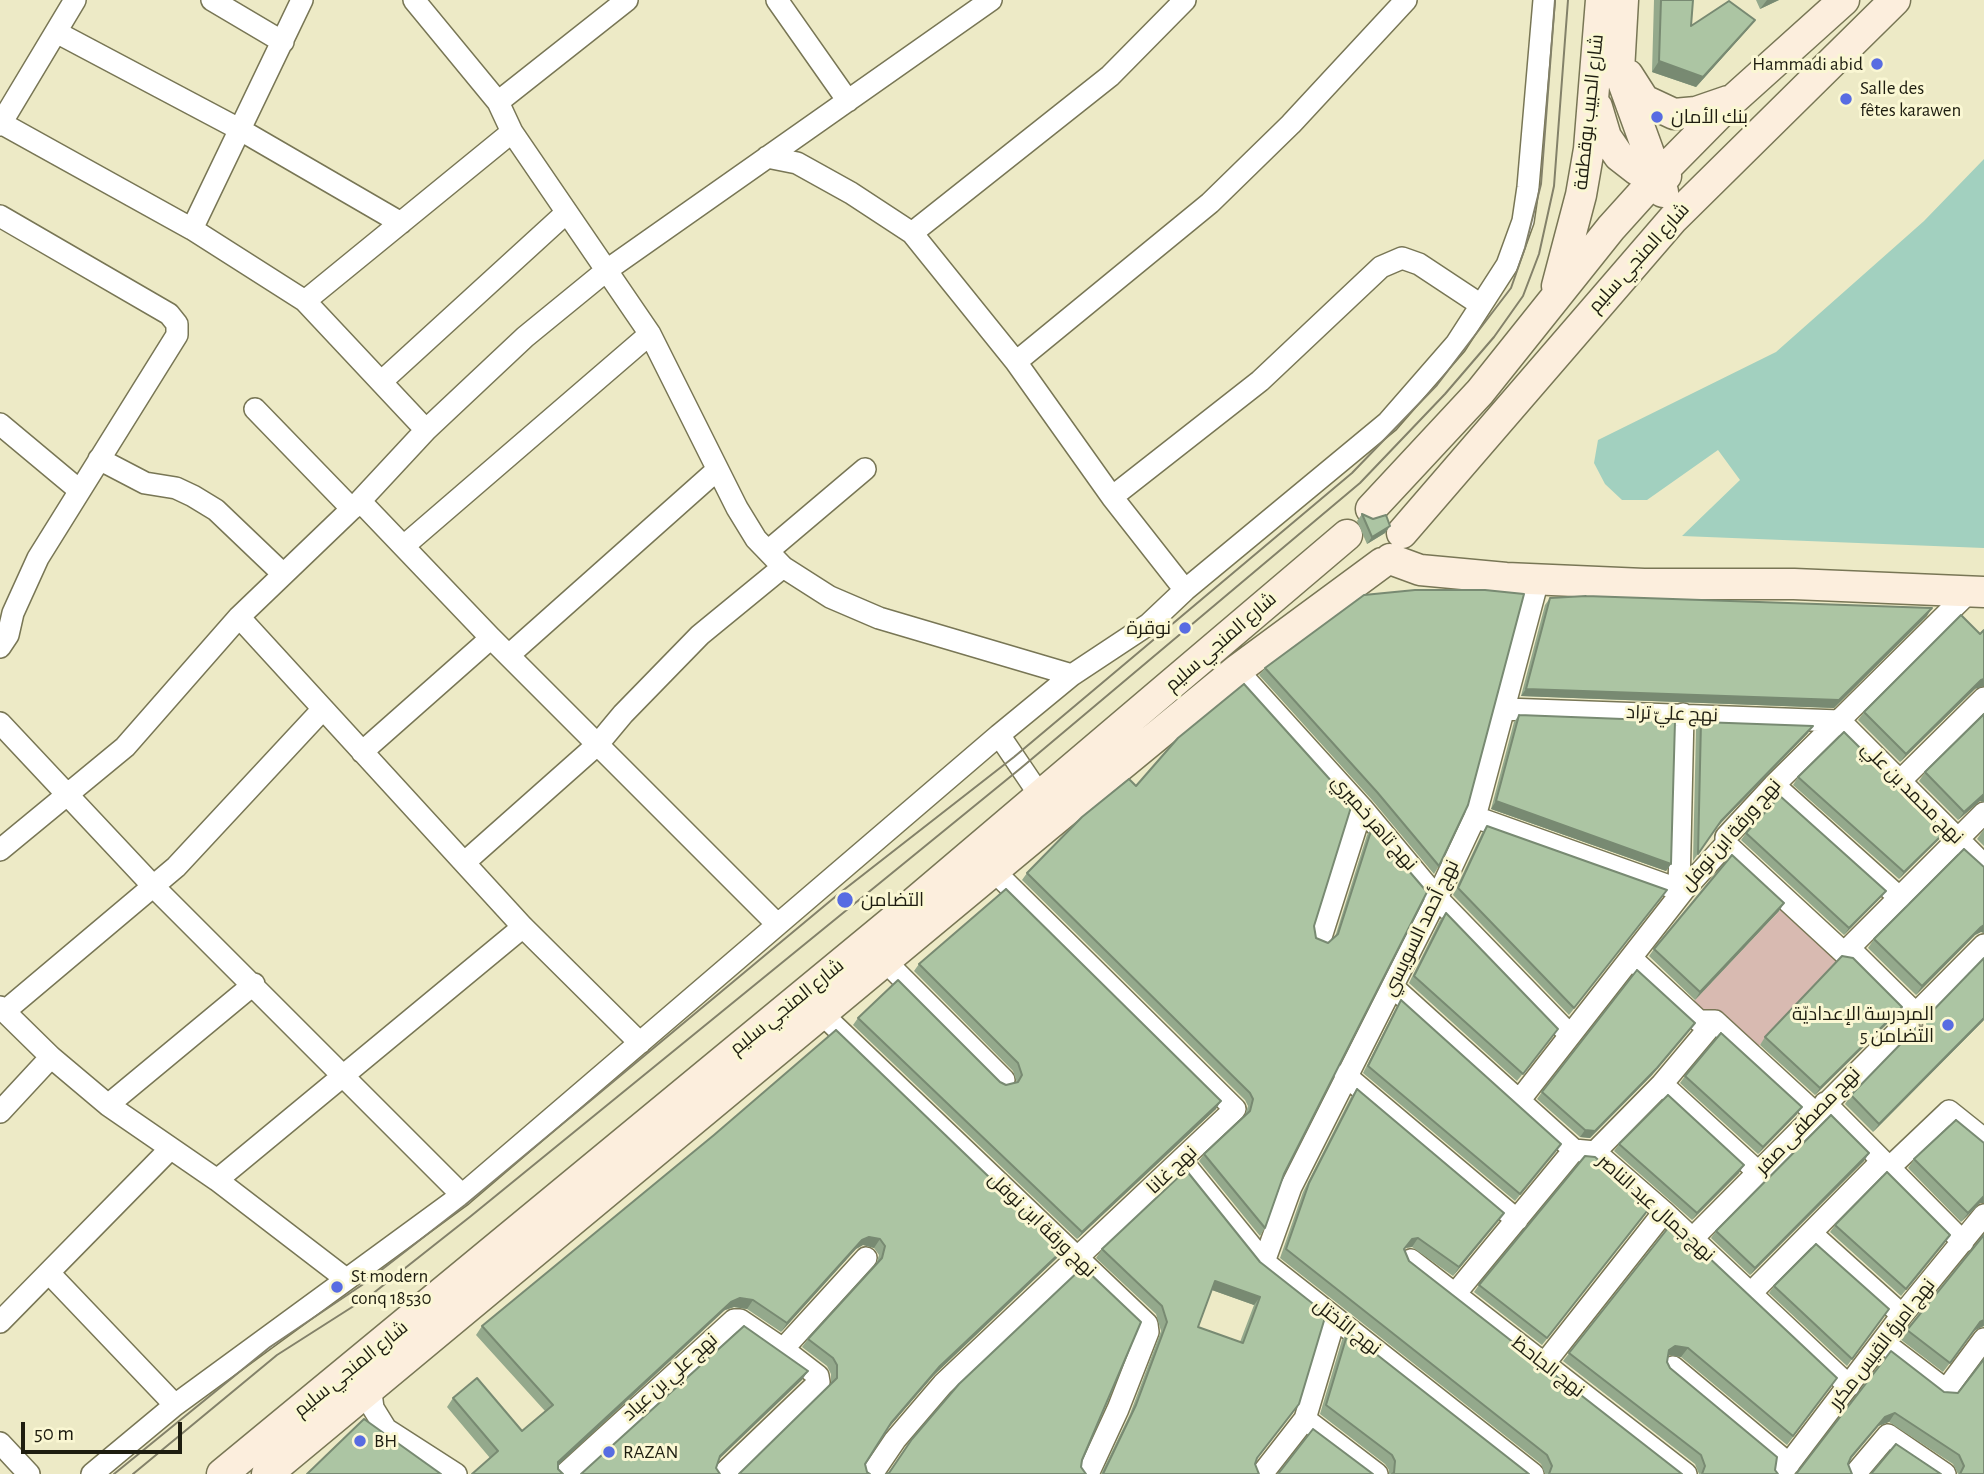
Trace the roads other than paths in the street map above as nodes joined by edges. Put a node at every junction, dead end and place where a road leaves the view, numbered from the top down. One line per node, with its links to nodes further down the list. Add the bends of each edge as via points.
1 (75, 0): 15 (street)
2 (212, 0): 16 (street)
3 (302, 0): 16 (street)
4 (414, 0): 21 (street)
5 (627, 0): 21 (street)
6 (991, 0): 20 (street)
7 (1185, 0): 33 (street, via 1110,76)
8 (1406, 0): 39 (street, via 1210,203)
9 (1544, 0): 37 (street, via 1522,221 1507,265)
10 (1601, 0): 18 (main road, شارع الحبيب بوقطفة)
11 (1623, 0): 17 (main road, شارع الحبيب بوقطفة)
12 (1844, 0): 19 (main road, شارع المنجي سليم)
13 (1895, 0): 25 (main road, شارع المنجي سليم)
14 (788, 4): 20 (street)
15 (56, 32): 22 (street); 23 (street)
16 (283, 42): 23 (street)
17 (1619, 49): 19 (main road, via 1631,81 1644,100 1659,109 1674,114 1696,112); 27 (main road, شارع الحبيب بوقطفة, via 1619,71)
18 (1594, 75): 27 (main road, via 1606,136 1619,156 1637,170); 36 (main road, شارع الحبيب بوقطفة, via 1581,195)
19 (1735, 98): 27 (main road, شارع المنجي سليم)
20 (848, 101): 26 (street)
21 (498, 102): 24 (street)
22 (3, 114): 32 (street)
23 (239, 129): 31 (street); 32 (street)
24 (512, 132): 28 (street); 31 (street)
25 (1732, 157): 27 (main road); 30 (main road, شارع المنجي سليم)
26 (766, 158): 33 (street, via 797,163); 34 (street)
27 (1657, 177): 30 (main road, شارع الحبيب بوقطفة); 36 (main road, شارع المنجي سليم)
28 (566, 213): 34 (street); 40 (street)
29 (0, 216): 44 (street, via 169,314 177,324 177,335)
30 (1673, 219): 53 (main road, شارع المنجي سليم)
31 (401, 223): 35 (street)
32 (192, 229): 35 (street)
33 (912, 233): 39 (street)
34 (607, 270): 38 (street); 43 (street, via 525,337)
35 (305, 301): 40 (street)
36 (1552, 304): 50 (main road, شارع المنجي سليم, via 1479,392)
37 (1480, 305): 48 (street, via 1419,264 1402,258 1381,267 1260,381); 58 (street, via 1456,344 1388,422)
38 (650, 334): 46 (street); 52 (street)
39 (1016, 362): 48 (street)
40 (381, 382): 43 (street)
41 (255, 409): 49 (street)
42 (0, 424): 47 (street)
43 (426, 430): 49 (street)
44 (99, 460): 47 (street); 56 (street, via 145,483 176,488 216,510)
45 (865, 469): 54 (street)
46 (717, 470): 54 (street); 64 (street)
47 (79, 490): 60 (street)
48 (1112, 497): 58 (street)
49 (356, 505): 52 (street); 56 (street)
50 (1371, 509): 51 (main road, via 1357,514); 53 (main road, via 1388,512 1399,525)
51 (1347, 535): 53 (main road, via 1351,551 1365,562); 79 (main road, شارع المنجي سليم)
52 (405, 545): 62 (street)
53 (1394, 549): 57 (main road, via 1420,570); 65 (main road, شارع المنجي سليم)
54 (768, 551): 55 (street)
55 (783, 567): 66 (street, via 830,597 879,618); 74 (street, via 700,635)
56 (282, 573): 61 (street)
57 (1538, 580): 59 (main road); 69 (street, نهج أحمد السويسي)
58 (1185, 590): 66 (street, via 1149,624)
59 (1977, 591): 71 (street, نهج ورقة ابن نوفل)
60 (6, 608): 63 (street, via 8,635)
61 (239, 617): 68 (street); 78 (street, via 153,719)
62 (491, 638): 64 (street); 75 (street)
63 (0, 647)
64 (509, 655): 74 (street)
65 (1237, 670): 80 (street, نهج تاهر خميري); 88 (main road, شارع المنجي سليم)
66 (1072, 675): 73 (street)
67 (1984, 698): 76 (street)
68 (323, 709): 75 (street); 89 (street)
69 (1505, 709): 70 (street, نهج عليّ تراد); 82 (street, نهج أحمد السويسي)
70 (1683, 714): 71 (street, نهج عليّ تراد); 90 (street)
71 (1840, 722): 76 (street, نهج محمد بن علي); 77 (street, نهج ورقة ابن نوفل)
72 (0, 723): 78 (street)
73 (999, 734): 79 (street); 93 (street)
74 (598, 744): 86 (street); 93 (street)
75 (362, 752): 86 (street)
76 (1900, 781): 83 (street, نهج محمد بن علي)
77 (1774, 785): 84 (street, نهج ورقة ابن نوفل, via 1726,838); 92 (street)
78 (67, 796): 85 (street); 89 (street)
79 (1041, 797): 145 (main road, شارع المنجي سليم)
80 (1362, 808): 91 (street, نهج تاهر خميري); 95 (street)
81 (1984, 813): 83 (street)
82 (1475, 817): 90 (street); 91 (street, نهج أحمد السويسي)
83 (1958, 839): 87 (street, نهج محمد بن علي); 92 (street)
84 (1726, 845): 90 (street, نهج ورقة ابن نوفل); 97 (street)
85 (0, 850)
86 (465, 862): 94 (street)
87 (1984, 865)
88 (994, 870): 99 (main road, شارع المنجي سليم); 120 (street, نهج غانا, via 1236,1109)
89 (154, 887): 100 (street); 102 (street)
90 (1681, 890): 98 (street, نهج ورقة ابن نوفل)
91 (1437, 898): 101 (street, نهج أحمد السويسي); 106 (street, نهج تاهر خميري)
92 (1900, 898): 97 (street)
93 (778, 924): 107 (street)
94 (523, 927): 107 (street); 110 (street)
95 (1321, 937)
96 (1984, 945): 104 (street, نهج مصطفى صفر)
97 (1846, 950): 104 (street)
98 (1631, 958): 105 (street, via 1699,1021); 106 (street, نهج ورقة ابن نوفل)
99 (885, 961): 103 (main road, شارع المنجي سليم); 111 (street)
100 (254, 984): 110 (street); 114 (street)
101 (1393, 987): 109 (street, نهج أحمد السويسي); 113 (street, نهج جمال عبد الناصر)
102 (2, 1009): 108 (street)
103 (821, 1013): 132 (street, نهج ورقة ابن نوفل); 149 (main road, شارع المنجي سليم)
104 (1915, 1013): 115 (street, نهج مصطفى صفر)
105 (1715, 1021): 112 (street); 115 (street)
106 (1570, 1035): 113 (street, نهج ورقة ابن نوفل)
107 (640, 1043): 124 (street)
108 (51, 1057): 114 (street); 116 (street)
109 (1345, 1075): 127 (street); 134 (street, نهج أحمد السويسي, via 1291,1187)
110 (343, 1078): 123 (street); 124 (street)
111 (1004, 1080)
112 (1662, 1084): 119 (street); 122 (street)
113 (1518, 1102): 119 (street, نهج جمال عبد الناصر)
114 (108, 1105): 118 (street)
115 (1820, 1108): 121 (street); 122 (street, نهج مصطفى صفر)
116 (0, 1112)
117 (1984, 1139): 121 (street, via 1952,1112 1945,1112)
118 (170, 1149): 123 (street); 135 (street)
119 (1585, 1151): 125 (street, نهج جمال عبد الناصر); 127 (street)
120 (1182, 1161): 132 (street, نهج غانا); 134 (street, نهج الأختل)
121 (1885, 1165): 128 (street); 130 (street)
122 (1758, 1172): 129 (street, نهج مصطفى صفر)
123 (217, 1180): 136 (street)
124 (462, 1195): 136 (street)
125 (1664, 1212): 129 (street, نهج جمال عبد الناصر); 146 (street)
126 (1984, 1215): 130 (street, نهج امرؤ القيس مكرر)
127 (1517, 1220): 137 (street)
128 (1812, 1234): 138 (street); 139 (street)
129 (1693, 1238): 138 (street, نهج جمال عبد الناصر)
130 (1963, 1242): 139 (street, نهج امرؤ القيس مكرر)
131 (866, 1258): 144 (street)
132 (1076, 1259): 161 (street, نهج غانا, via 943,1384); 162 (street, نهج ورقة ابن نوفل, via 1144,1320 1148,1332)
133 (1411, 1260): 137 (street, نهج الجاحظ)
134 (1264, 1262): 140 (street, نهج الأختل)
135 (49, 1273): 141 (street); 150 (street)
136 (346, 1279): 150 (street)
137 (1455, 1294): 146 (street, نهج الجاحظ)
138 (1750, 1294): 148 (street, نهج جمال عبد الناصر)
139 (1902, 1315): 143 (street, نهج امرؤ القيس مكرر)
140 (1335, 1318): 151 (street); 165 (street, نهج الأختل)
141 (0, 1322)
142 (1984, 1339): 143 (street, via 1946,1390)
143 (1883, 1342): 148 (street, نهج امرؤ القيس مكرر)
144 (783, 1349): 159 (street, نهج علي بن عياد, via 734,1320); 160 (street, via 818,1376 819,1382)
145 (366, 1357): 149 (street); 156 (main road, شارع المنجي سليم)
146 (1544, 1364): 166 (street, نهج الجاحظ)
147 (1673, 1367): 153 (street)
148 (1849, 1386): 153 (street, نهج امرؤ القيس مكرر)
149 (371, 1391): 157 (main road, شارع المنجي سليم); 158 (street, via 373,1408 386,1429)
150 (175, 1405): 155 (street)
151 (1305, 1419): 163 (street); 164 (street)
152 (0, 1443): 154 (street)
153 (1785, 1469)
154 (29, 1474)
155 (92, 1474)
156 (222, 1474)
157 (267, 1474)
158 (456, 1474)
159 (565, 1474)
160 (723, 1474)
161 (872, 1474)
162 (1088, 1474)
163 (1262, 1474)
164 (1377, 1474)
165 (1532, 1474)
166 (1686, 1474)
167 (1855, 1474): 168 (street, via 1888,1435)
168 (1945, 1474)

